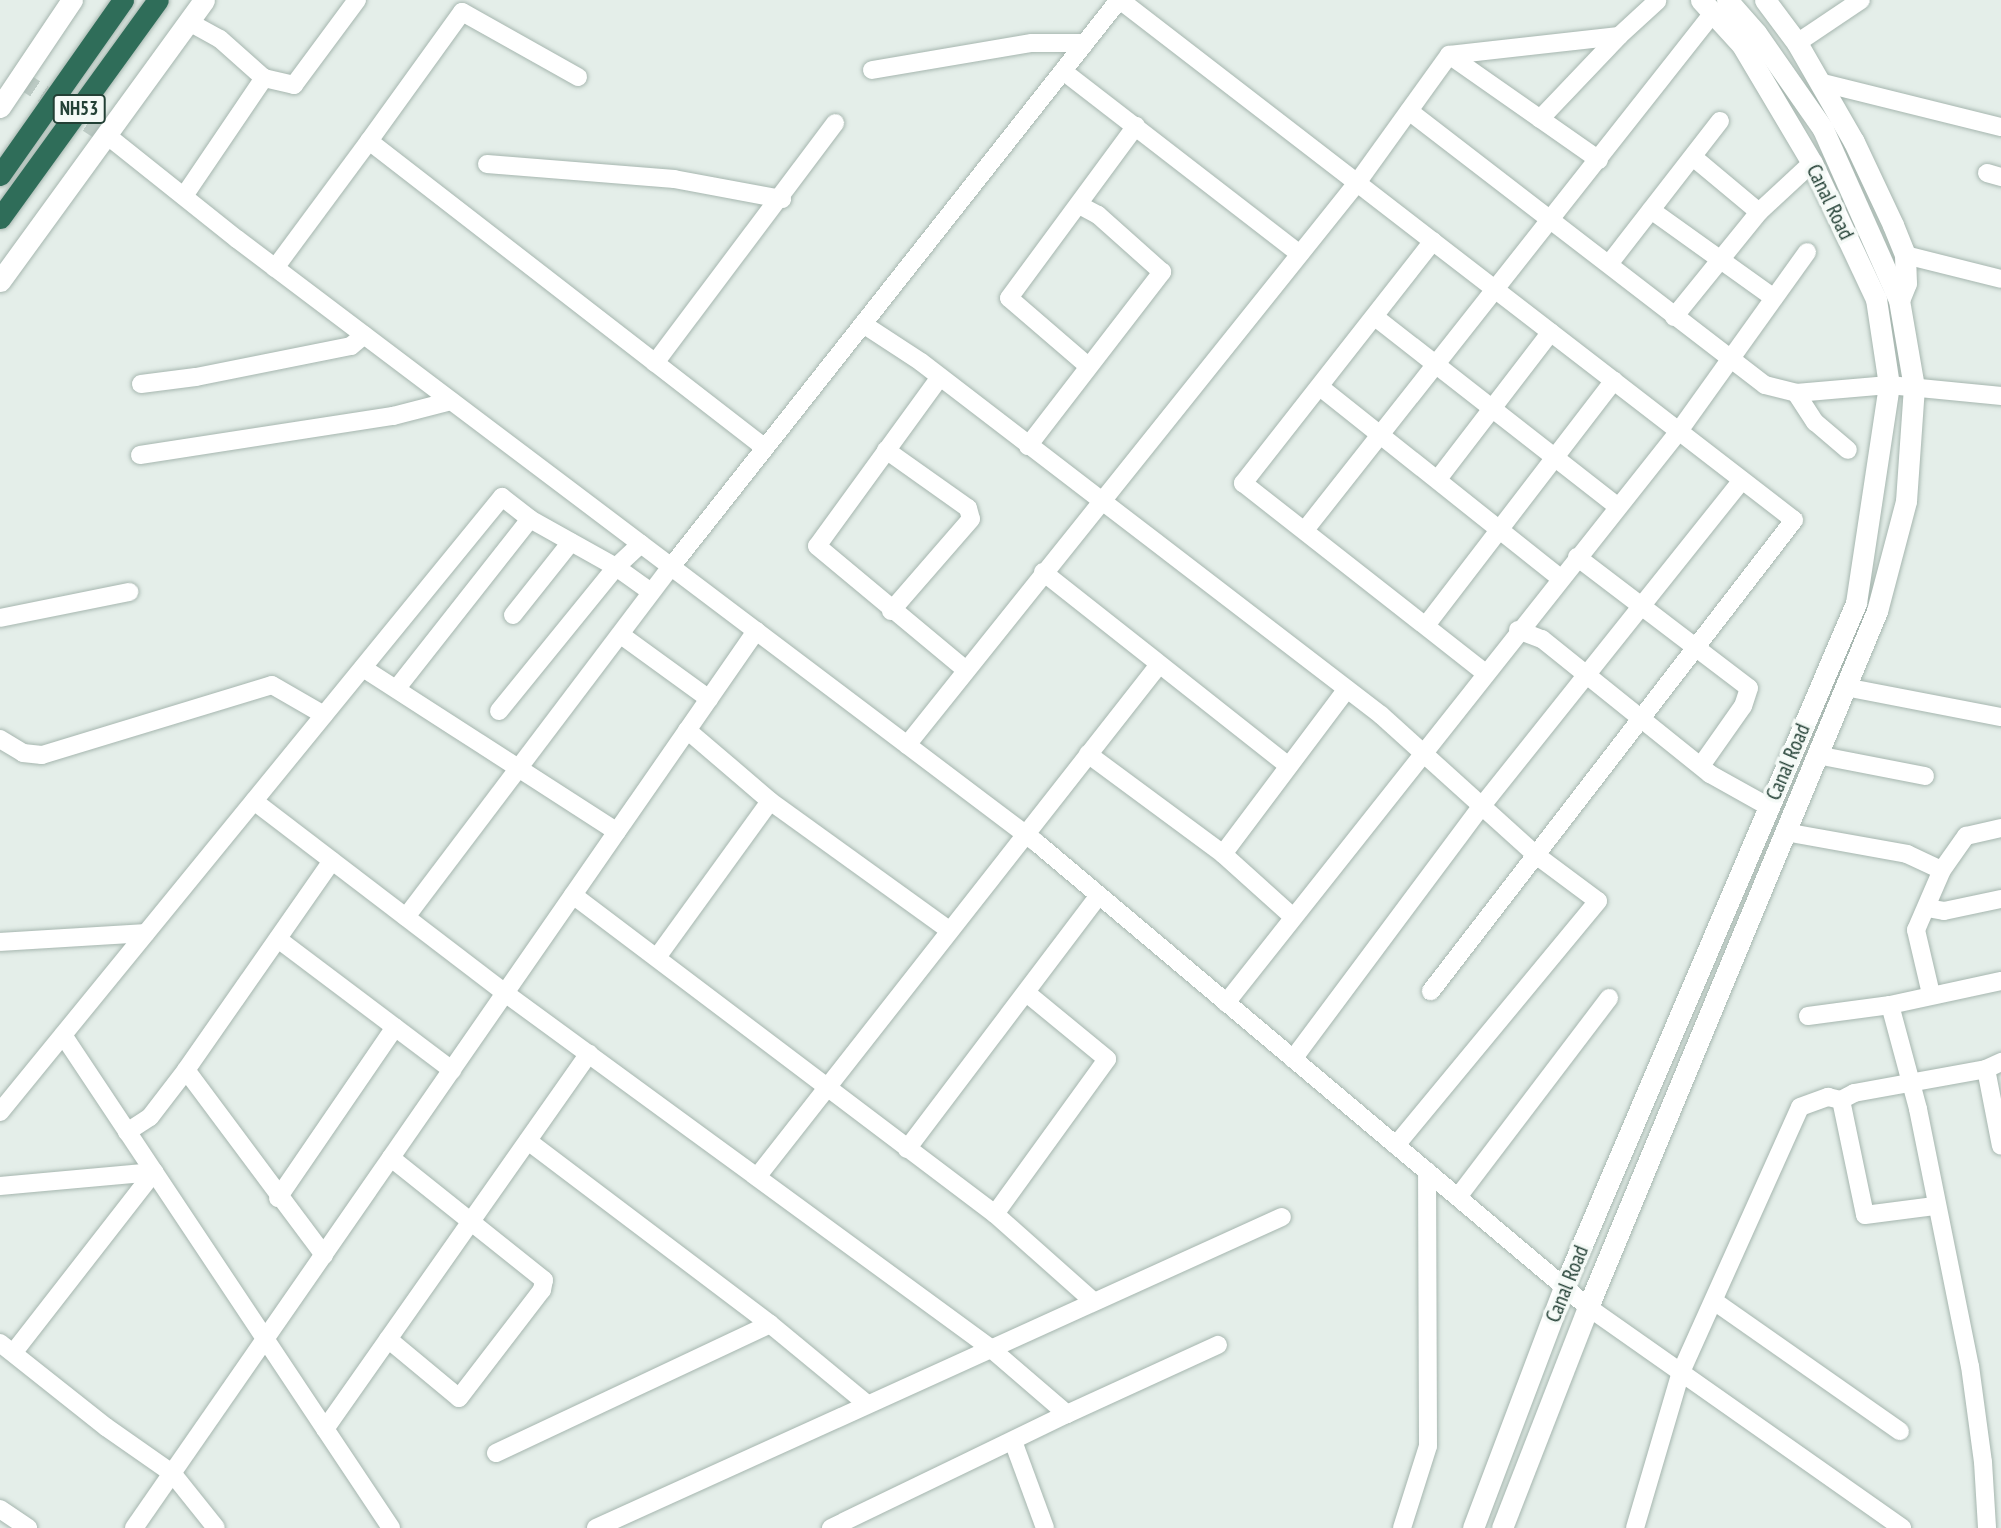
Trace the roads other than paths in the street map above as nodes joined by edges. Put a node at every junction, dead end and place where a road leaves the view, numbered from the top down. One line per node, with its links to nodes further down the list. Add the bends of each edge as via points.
1 (72, 0): 22 (main road)
2 (123, 0): 35 (highway, NH53)
3 (158, 0): 42 (highway, NH53)
4 (204, 0): 12 (main road)
5 (357, 0): 20 (street, via 294,85)
6 (1120, 0): 14 (street); 36 (street)
7 (1765, 0): 15 (main road)
8 (1861, 0): 15 (street)
9 (1657, 1): 13 (street)
10 (1714, 4): 32 (street); 33 (main road, Canal Road); 55 (main road, Canal Road, via 1756,33 1823,129)
11 (456, 6): 19 (street); 30 (street)
12 (189, 22): 20 (street, via 220,39); 29 (main road)
13 (1619, 36): 16 (street); 24 (street)
14 (1085, 43): 17 (street, via 1032,43); 18 (street)
15 (1797, 43): 21 (main road)
16 (1450, 55): 23 (street); 24 (street)
17 (872, 70)
18 (1063, 71): 27 (street); 58 (street)
19 (578, 77)
20 (264, 78): 37 (street)
21 (1819, 82): 28 (street); 47 (main road, via 1870,174)
22 (0, 107)
23 (1409, 111): 36 (street); 43 (street)
24 (1540, 119): 32 (street)
25 (1720, 121): 31 (street)
26 (835, 123): 38 (street)
27 (1136, 126): 39 (street); 46 (street)
28 (2001, 127)
29 (109, 136): 37 (street); 52 (main road)
30 (369, 141): 50 (street); 62 (street)
31 (1693, 157): 40 (street); 41 (street)
32 (1599, 160): 43 (street)
33 (1812, 163): 41 (street); 68 (main road, Canal Road, via 1876,299)
34 (487, 164): 38 (street, via 674,179)
35 (0, 175)
36 (1357, 183): 44 (street); 46 (street)
37 (184, 197): 50 (street)
38 (782, 199): 62 (street)
39 (1079, 205): 64 (street, via 1020,277 1009,298); 64 (street, via 1107,223 1162,272)
40 (1651, 210): 48 (street); 49 (street)
41 (1759, 212): 48 (street)
42 (0, 218)
43 (1553, 218): 49 (street); 53 (street)
44 (1433, 241): 53 (street); 56 (street)
45 (1807, 252): 54 (street)
46 (1300, 254): 85 (street)
47 (1905, 255): 51 (street); 55 (main road, via 1906,283)
48 (1721, 256): 54 (street); 57 (street)
49 (1609, 264): 57 (street)
50 (275, 268): 60 (street)
51 (2001, 279)
52 (0, 281)
53 (1494, 288): 59 (street); 63 (street)
54 (1774, 298): 61 (street)
55 (1899, 300): 70 (main road, Canal Road)
56 (1375, 317): 63 (street); 69 (street)
57 (1674, 317): 61 (street)
58 (863, 324): 65 (street); 78 (street)
59 (1551, 332): 66 (street); 74 (street)
60 (364, 335): 67 (street, via 351,346); 73 (street)
61 (1731, 358): 71 (street, via 1765,385); 75 (street)
62 (654, 363): 78 (street)
63 (1435, 364): 74 (street); 76 (street)
64 (1088, 366): 77 (street)
65 (940, 377): 77 (street); 79 (street)
66 (1614, 380): 75 (street); 82 (street)
67 (141, 384)
68 (1889, 385): 70 (street); 71 (street); 134 (main road, Canal Road, via 1856,603)
69 (1320, 387): 76 (street); 89 (street, via 1243,483)
70 (1914, 387): 72 (street); 113 (main road, Canal Road, via 1906,501 1877,611)
71 (1796, 393): 80 (street, via 1815,422)
72 (2001, 396)
73 (451, 401): 81 (street, via 393,416); 91 (street)
74 (1492, 408): 82 (street); 83 (street)
75 (1679, 431): 84 (street); 86 (street)
76 (1380, 434): 83 (street); 89 (street)
77 (1028, 446): 85 (street)
78 (765, 448): 93 (street)
79 (886, 450): 100 (street, via 817,546); 100 (street, via 968,508 971,519)
80 (1848, 450)
81 (140, 455)
82 (1556, 457): 86 (street); 88 (street)
83 (1438, 479): 88 (street)
84 (1742, 480): 99 (street); 107 (street, via 1794,520)
85 (1100, 503): 95 (street); 115 (street)
86 (1618, 507): 92 (street)
87 (530, 519): 90 (street); 109 (street, via 502,497); 114 (street)
88 (1500, 529): 96 (street); 103 (street)
89 (1304, 530): 103 (street)
90 (571, 542): 94 (street); 101 (street)
91 (641, 544): 93 (street); 94 (street)
92 (1577, 557): 96 (street); 99 (street)
93 (671, 567): 98 (street); 105 (street)
94 (616, 568): 98 (street); 117 (street)
95 (1043, 572): 108 (street); 110 (street)
96 (1560, 578): 104 (street)
97 (129, 592): 102 (street)
98 (651, 592): 106 (street)
99 (1642, 605): 107 (street); 112 (street)
100 (891, 611): 110 (street)
101 (513, 615)
102 (0, 618)
103 (1427, 624): 111 (street)
104 (1518, 630): 111 (street); 112 (street, via 1542,639)
105 (756, 631): 116 (street); 123 (street)
106 (621, 635): 116 (street); 129 (street)
107 (1696, 647): 119 (street); 127 (street, via 1741,680 1750,693)
108 (1158, 666): 125 (street); 128 (street)
109 (363, 668): 114 (street); 118 (street)
110 (966, 670): 123 (street)
111 (1484, 672): 124 (street)
112 (1589, 676): 119 (street); 133 (street)
113 (1845, 687): 120 (street); 126 (main road, Canal Road)
114 (396, 689): 129 (street)
115 (1347, 689): 124 (street); 128 (street)
116 (709, 699): 121 (street)
117 (499, 711)
118 (324, 715): 122 (street, via 272,685 42,755 23,752); 131 (street)
119 (1642, 717): 127 (street); 140 (street)
120 (2001, 717)
121 (687, 730): 132 (street); 136 (street)
122 (0, 740)
123 (907, 745): 138 (street)
124 (1420, 753): 133 (street); 148 (street)
125 (1088, 754): 138 (street); 139 (street)
126 (1817, 755): 130 (street); 137 (main road, Canal Road)
127 (1703, 763): 134 (street, via 1710,774)
128 (1289, 765): 139 (street)
129 (517, 767): 136 (street); 147 (street)
130 (1925, 776)
131 (254, 801): 141 (street); 150 (street)
132 (770, 801): 149 (street); 153 (street)
133 (1481, 807): 140 (street); 166 (street)
134 (1769, 807): 191 (main road, Canal Road)
135 (2001, 828): 142 (street, via 1966,836)
136 (617, 832): 143 (street)
137 (1785, 832): 142 (street, via 1907,854); 194 (main road, Canal Road)
138 (1024, 834): 144 (street); 149 (street)
139 (1223, 854): 148 (street)
140 (1536, 855): 155 (street); 176 (street, via 1598,901)
141 (332, 861): 147 (street); 151 (street)
142 (1942, 870): 146 (street)
143 (573, 895): 153 (street); 156 (street)
144 (1098, 895): 158 (street); 160 (street)
145 (2001, 899): 146 (street, via 1944,911)
146 (1927, 908): 157 (street, via 1916,930)
147 (406, 917): 156 (street)
148 (1293, 917): 160 (street)
149 (949, 930): 171 (street)
150 (146, 933): 152 (street); 164 (street)
151 (278, 939): 163 (street); 168 (street)
152 (0, 942)
153 (659, 956): 171 (street)
154 (2001, 981): 157 (street)
155 (1431, 991)
156 (505, 993): 165 (street); 169 (street)
157 (1931, 994): 161 (street)
158 (1028, 995): 178 (street); 187 (street, via 1107,1059)
159 (1609, 998): 185 (street)
160 (1226, 1003): 166 (street)
161 (1890, 1005): 162 (street); 170 (street)
162 (1808, 1016)
163 (395, 1027): 169 (street); 184 (street)
164 (63, 1035): 173 (street); 174 (street)
165 (589, 1054): 175 (street); 182 (street)
166 (1293, 1059): 176 (street)
167 (1994, 1065): 170 (street); 177 (street)
168 (186, 1070): 174 (street, via 150,1117); 184 (street)
169 (452, 1070): 179 (street)
170 (1909, 1082): 172 (street); 186 (street)
171 (827, 1087): 178 (street); 182 (street)
172 (1841, 1100): 186 (street, via 1865,1215); 193 (street, via 1828,1097 1800,1107 1792,1118)
173 (1, 1107)
174 (127, 1132): 181 (street)
175 (528, 1140): 189 (street); 195 (street)
176 (1396, 1145): 180 (street)
177 (2001, 1146)
178 (907, 1149): 187 (street)
179 (391, 1158): 189 (street); 190 (street)
180 (1427, 1171): 185 (street); 217 (street, via 1429,1446)
181 (154, 1172): 183 (street); 197 (street); 200 (street)
182 (757, 1177): 199 (street)
183 (0, 1186)
184 (278, 1198): 190 (street)
185 (1458, 1198): 191 (street)
186 (1934, 1206): 222 (street, via 1970,1366)
187 (995, 1214): 192 (street)
188 (1282, 1217): 192 (street)
189 (473, 1220): 196 (street); 196 (street, via 544,1280 542,1290 459,1398)
190 (324, 1255): 197 (street)
191 (1564, 1287): 194 (street); 218 (main road, Canal Road)
192 (1093, 1301): 199 (street)
193 (1714, 1301): 201 (street); 205 (street)
194 (1588, 1307): 201 (street); 219 (main road, Canal Road)
195 (770, 1324): 202 (street); 207 (street)
196 (388, 1339): 204 (street)
197 (264, 1340): 204 (street); 208 (street)
198 (1218, 1345): 203 (street)
199 (989, 1347): 202 (street); 203 (street)
200 (6, 1348): 208 (street)
201 (1681, 1372): 220 (street); 221 (street)
202 (867, 1404): 214 (street)
203 (1068, 1414): 206 (street)
204 (325, 1429): 213 (street)
205 (1900, 1432)
206 (1013, 1441): 215 (street); 216 (street)
207 (496, 1453)
208 (172, 1473): 211 (street); 212 (street)
209 (0, 1509): 210 (street)
210 (28, 1528)
211 (134, 1528)
212 (216, 1528)
213 (391, 1528)
214 (596, 1528)
215 (831, 1528)
216 (1045, 1528)
217 (1402, 1528)
218 (1473, 1528)
219 (1502, 1528)
220 (1635, 1528)
221 (1902, 1528)
222 (1987, 1528)

